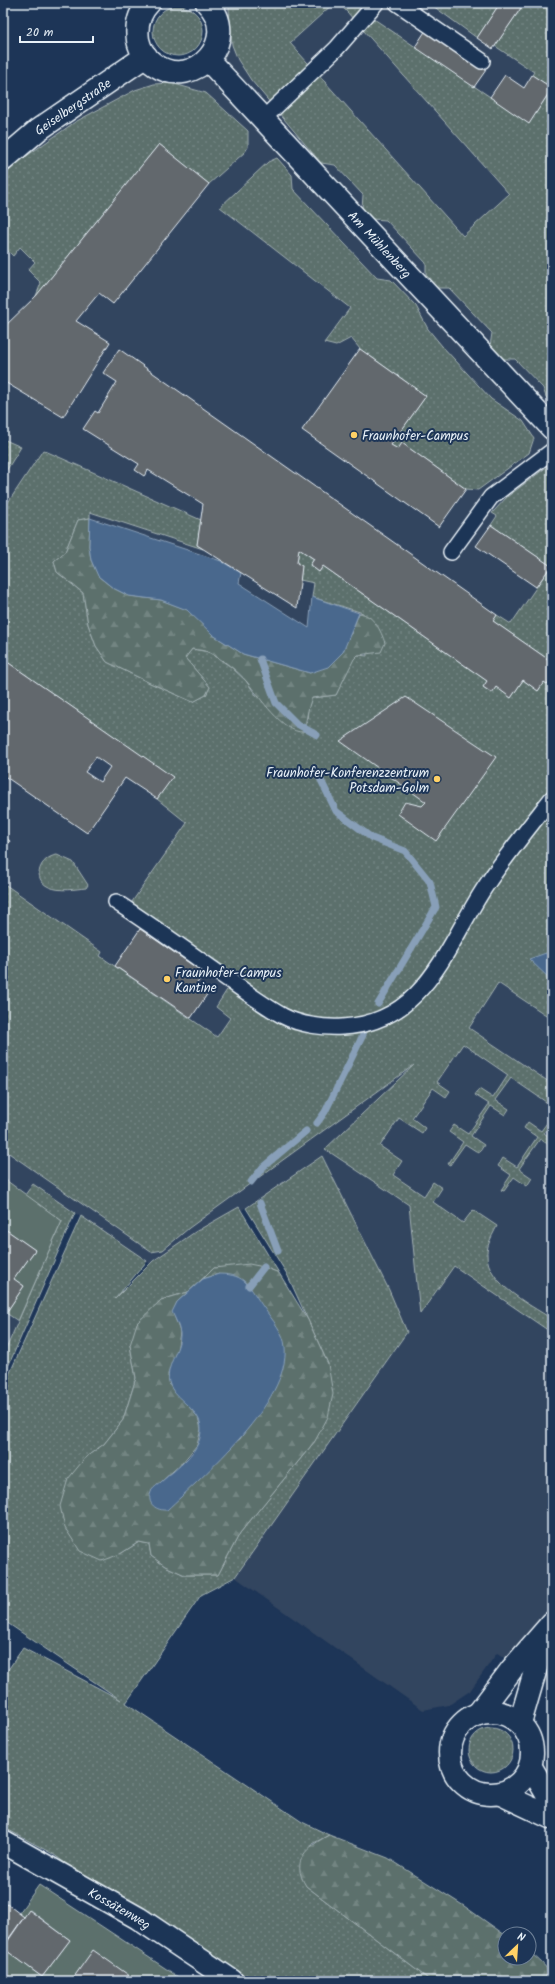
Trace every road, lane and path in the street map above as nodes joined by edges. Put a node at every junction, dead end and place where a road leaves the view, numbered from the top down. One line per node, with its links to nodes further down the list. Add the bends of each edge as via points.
1 (149, 3): 5 (street, via 139,19 137,32 139,45)
2 (207, 3): 6 (street, via 215,13 219,30 215,49)
3 (376, 3): 8 (lane, via 337,48)
4 (397, 3): 7 (lane)
5 (146, 56): 6 (street, via 158,67 175,72 194,69); 9 (street, Geiselbergstraße, via 38,130)
6 (208, 60): 8 (street, Am Mühlenberg)
7 (482, 61)
8 (263, 119): 10 (street, Am Mühlenberg)
9 (3, 160)
10 (552, 428)
11 (552, 451): 12 (lane, via 491,497)
12 (451, 552)
13 (552, 798): 14 (lane, via 487,884 427,984 412,999 365,1024 329,1027 285,1016)
14 (116, 902)
15 (549, 1627): 16 (street, via 512,1669); 17 (street)
16 (478, 1714): 17 (street, via 500,1713); 19 (street, via 458,1728 452,1739 451,1763 461,1782 469,1789 490,1795)
17 (520, 1723): 18 (street, via 528,1732 532,1744)
18 (531, 1767): 19 (street, via 525,1779 514,1789); 20 (street)
19 (501, 1794): 21 (street)
20 (552, 1803)
21 (552, 1818)
22 (3, 1842): 23 (street, Kossätenweg, via 138,1918)
23 (232, 1981)

